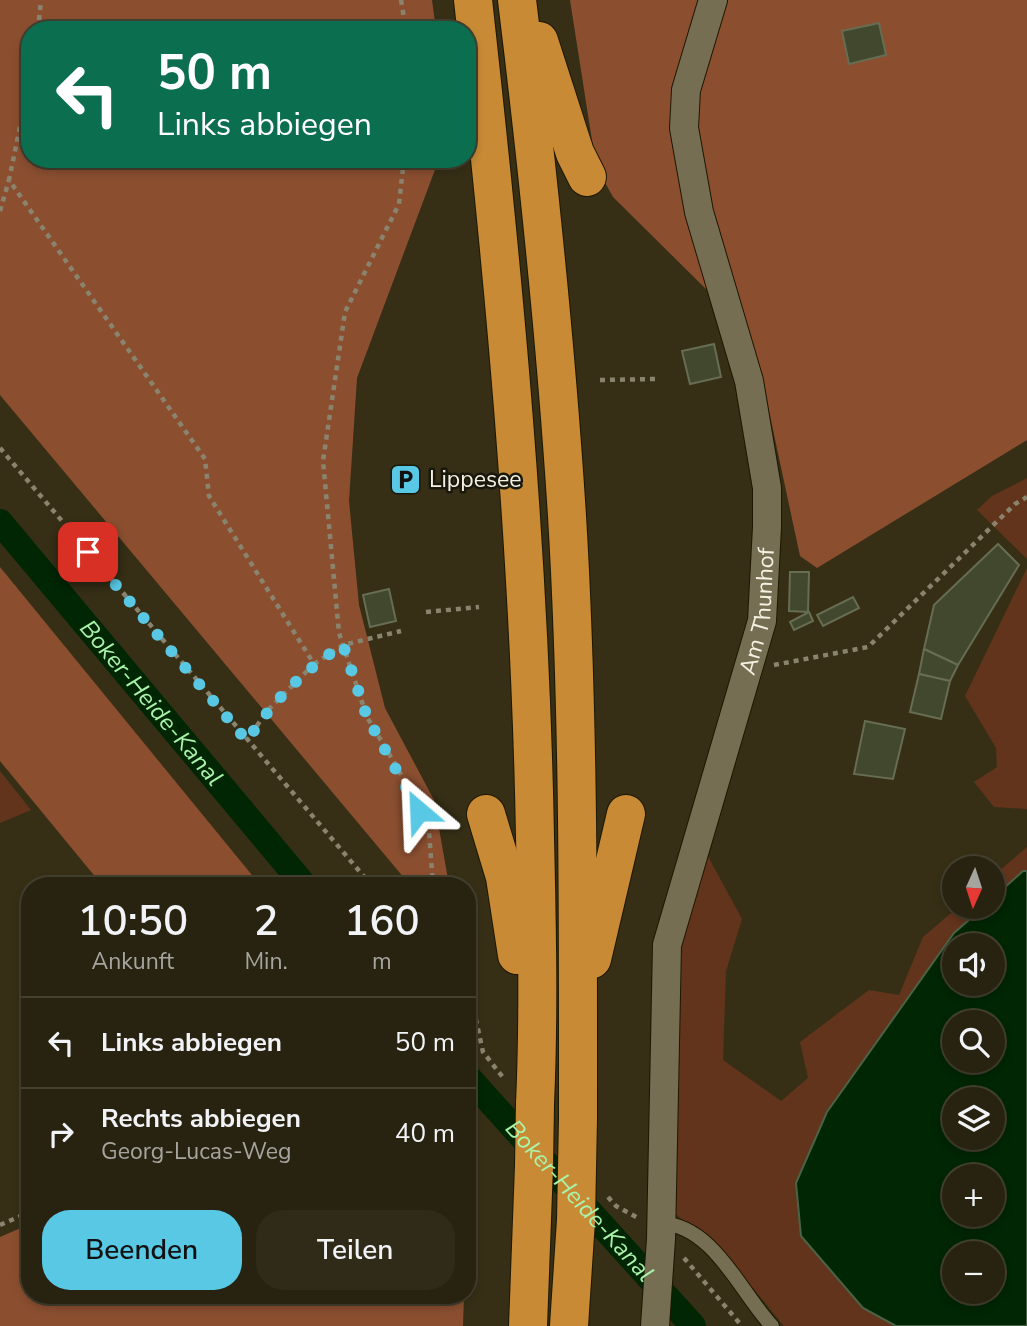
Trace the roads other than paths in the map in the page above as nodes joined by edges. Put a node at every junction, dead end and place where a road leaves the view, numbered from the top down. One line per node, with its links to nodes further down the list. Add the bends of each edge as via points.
1 (471, 0): 5 (highway); 6 (highway)
2 (517, 0): 11 (highway, via 539,181 566,516 577,775)
3 (525, 0): 8 (highway)
4 (713, 0): 13 (street, Am Thunhof, via 690,73 684,128 699,212 749,381 767,488 762,621 667,944)
5 (468, 21)
6 (473, 21)
7 (476, 44): 12 (highway, via 512,363 523,529 534,768)
8 (587, 177)
9 (486, 814): 12 (highway, via 505,877)
10 (626, 814): 11 (highway)
11 (578, 1019): 16 (highway, bridge, via 576,1220)
12 (535, 1090): 15 (highway, bridge)
13 (660, 1241): 14 (street, Am Thunhof); 17 (lane, via 678,1224 719,1257)
14 (655, 1325)
15 (528, 1326)
16 (569, 1326)
17 (772, 1326)

